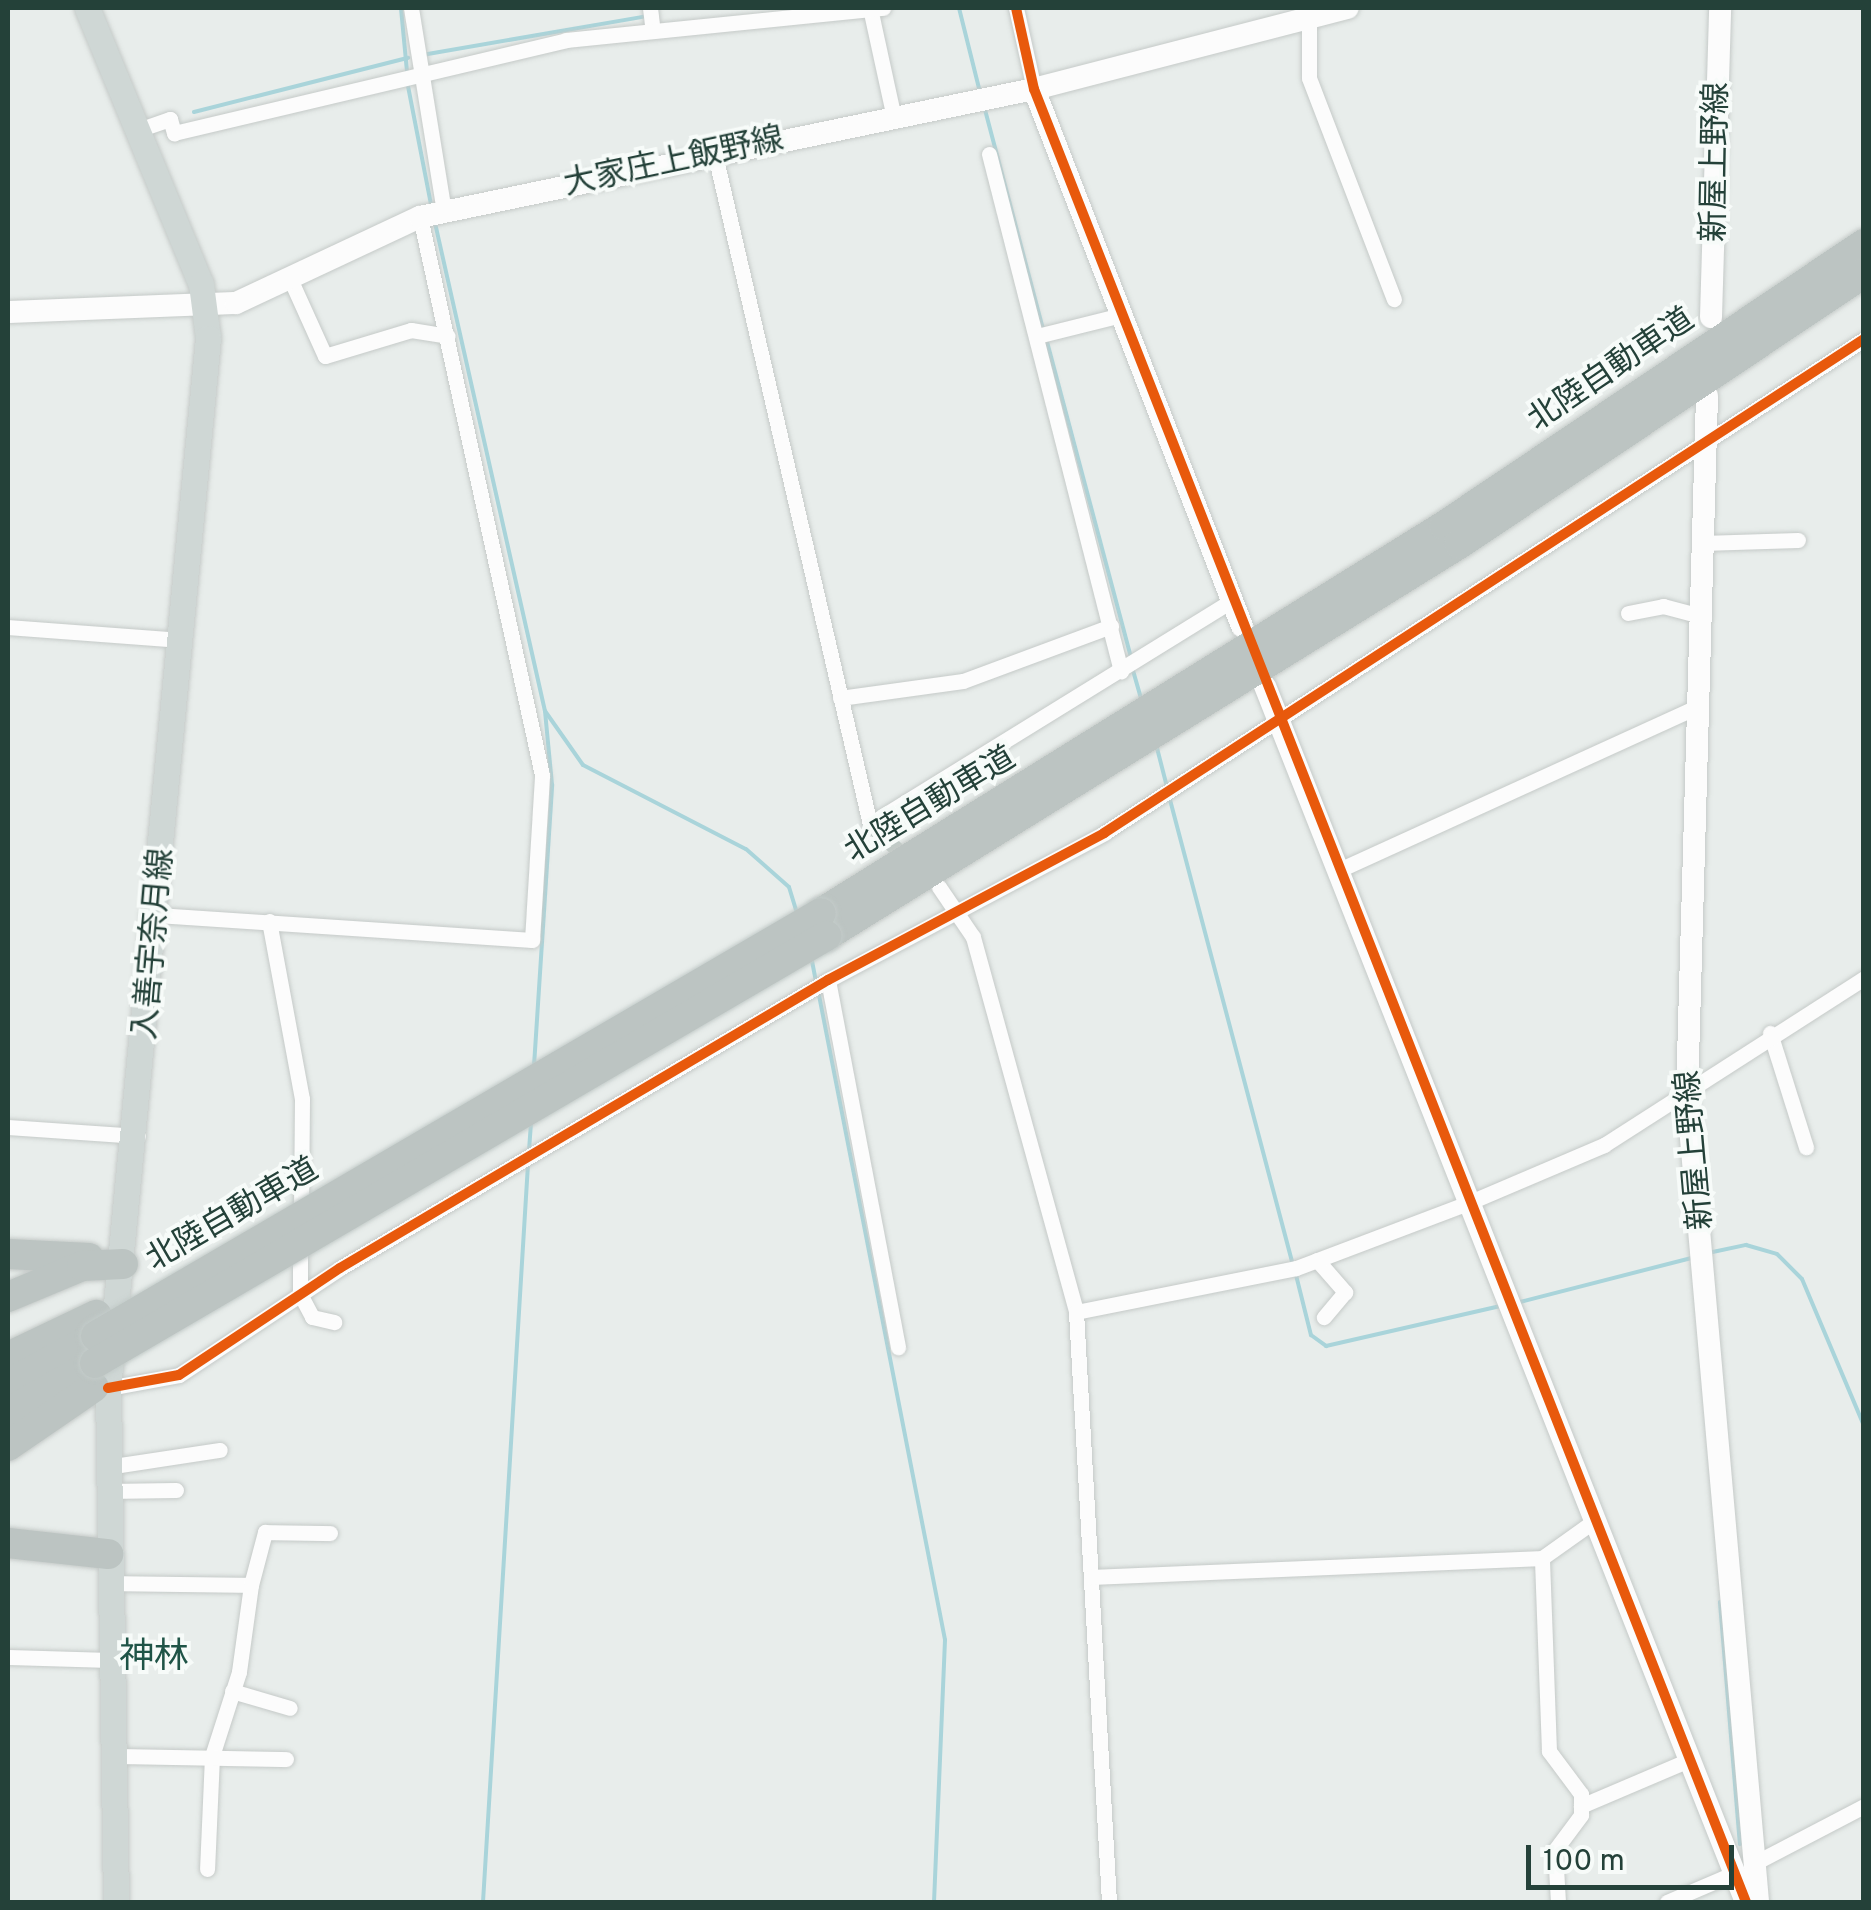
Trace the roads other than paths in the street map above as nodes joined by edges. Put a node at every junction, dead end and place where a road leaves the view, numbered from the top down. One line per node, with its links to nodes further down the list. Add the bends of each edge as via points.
1 (87, 8): 13 (main road, 入善宇奈月線)
2 (411, 8): 10 (street)
3 (650, 8): 9 (street)
4 (1016, 8): 11 (street)
5 (1348, 8): 8 (main road, 大家庄上飯野線)
6 (1720, 8): 25 (main road, 新屋上野線)
7 (875, 9): 9 (street); 12 (street)
8 (1309, 18): 11 (main road, 大家庄上飯野線); 21 (street, via 1309,78)
9 (653, 31): 10 (street, via 566,40)
10 (422, 74): 13 (street, via 174,133 170,118); 16 (street)
11 (1034, 90): 12 (main road, 大家庄上飯野線); 24 (main road)
12 (894, 118): 15 (main road, 大家庄上飯野線)
13 (138, 130): 22 (main road, 入善宇奈月線)
14 (989, 154): 27 (street)
15 (715, 155): 16 (main road, 大家庄上飯野線); 42 (street)
16 (444, 211): 17 (main road, 大家庄上飯野線)
17 (420, 217): 20 (main road, 大家庄上飯野線); 26 (street)
18 (1864, 244): 50 (highway, 北陸自動車道, via 1444,526)
19 (1864, 273): 50 (highway, 北陸自動車道, via 1459,544)
20 (292, 283): 22 (main road, 大家庄上飯野線); 26 (street, via 324,356 411,330)
21 (1394, 299)
22 (206, 306): 23 (main road, 大家庄上飯野線); 39 (main road, 入善宇奈月線)
23 (8, 312)
24 (1121, 315): 27 (street); 33 (main road)
25 (1711, 317)
26 (448, 336): 49 (street, via 542,775 532,940)
27 (1037, 336): 36 (street)
28 (1864, 340): 30 (street)
29 (1707, 396): 30 (main road, 新屋上野線)
30 (1705, 443): 32 (main road, 新屋上野線); 44 (street)
31 (1798, 540): 32 (street)
32 (1702, 542): 35 (main road, 新屋上野線)
33 (1232, 600): 37 (main road); 40 (street)
34 (1628, 613): 35 (street, via 1664,606)
35 (1700, 616): 43 (main road, 新屋上野線)
36 (1111, 626): 40 (street); 42 (street, via 963,681)
37 (1242, 626)
38 (8, 627): 39 (street)
39 (181, 640): 48 (main road, 入善宇奈月線)
40 (1121, 671): 42 (street, via 870,824)
41 (1265, 686): 44 (main road)
42 (840, 698)
43 (1697, 707): 45 (street); 54 (main road, 新屋上野線)
44 (1278, 720): 45 (main road); 47 (street, via 1104,833)
45 (1339, 870): 58 (main road)
46 (939, 887): 47 (street)
47 (962, 909): 52 (street); 65 (street)
48 (157, 915): 49 (street); 56 (main road, 入善宇奈月線)
49 (269, 922): 63 (street, via 302,1099)
50 (824, 924): 59 (highway, 北陸自動車道, bridge)
51 (1864, 978): 53 (street)
52 (828, 980): 63 (street); 68 (street)
53 (1770, 1033): 54 (street); 57 (street)
54 (1687, 1093): 58 (street, via 1604,1145); 95 (main road, 新屋上野線)
55 (8, 1126): 56 (street)
56 (138, 1136): 62 (main road, 入善宇奈月線)
57 (1806, 1147)
58 (1468, 1203): 61 (street); 77 (main road)
59 (334, 1213): 70 (highway, 北陸自動車道, bridge); 70 (highway, bridge)
60 (8, 1254): 62 (highway)
61 (1317, 1260): 65 (street); 66 (street, via 1345,1292)
62 (123, 1264): 64 (highway, via 82,1266); 70 (main road, 入善宇奈月線)
63 (300, 1294): 67 (street, via 312,1317); 70 (street, via 179,1375)
64 (8, 1297)
65 (1076, 1312): 83 (street)
66 (1324, 1318)
67 (334, 1322)
68 (898, 1347)
69 (8, 1357): 70 (highway)
70 (98, 1358): 71 (highway, 北陸自動車道); 72 (highway, 北陸自動車道); 73 (highway); 75 (main road, 入善宇奈月線)
71 (8, 1384)
72 (8, 1412)
73 (8, 1446)
74 (220, 1450): 75 (street)
75 (107, 1479): 76 (street); 82 (main road, 入善宇奈月線)
76 (176, 1490)
77 (1594, 1521): 81 (street); 92 (main road)
78 (330, 1534): 84 (street, via 265,1532)
79 (8, 1543): 82 (highway)
80 (8, 1551): 82 (highway)
81 (1542, 1558): 83 (street); 93 (street, via 1549,1751 1575,1774)
82 (108, 1569): 84 (street); 86 (main road, 入善宇奈月線)
83 (1092, 1577): 99 (street)
84 (251, 1585): 87 (street)
85 (8, 1656): 86 (street)
86 (112, 1660): 89 (main road, 入善宇奈月線)
87 (232, 1691): 88 (street); 90 (street)
88 (290, 1708)
89 (113, 1756): 90 (street); 98 (main road, 入善宇奈月線)
90 (212, 1756): 91 (street); 96 (street)
91 (286, 1759)
92 (1684, 1762): 93 (street); 97 (main road)
93 (1581, 1806): 100 (street, via 1555,1850)
94 (1864, 1806): 95 (street)
95 (1753, 1864): 103 (main road, 新屋上野線)
96 (207, 1869)
97 (1730, 1874): 101 (street); 102 (main road)
98 (116, 1902)
99 (1110, 1902)
100 (1558, 1902)
101 (1667, 1902)
102 (1746, 1902)
103 (1758, 1902)

